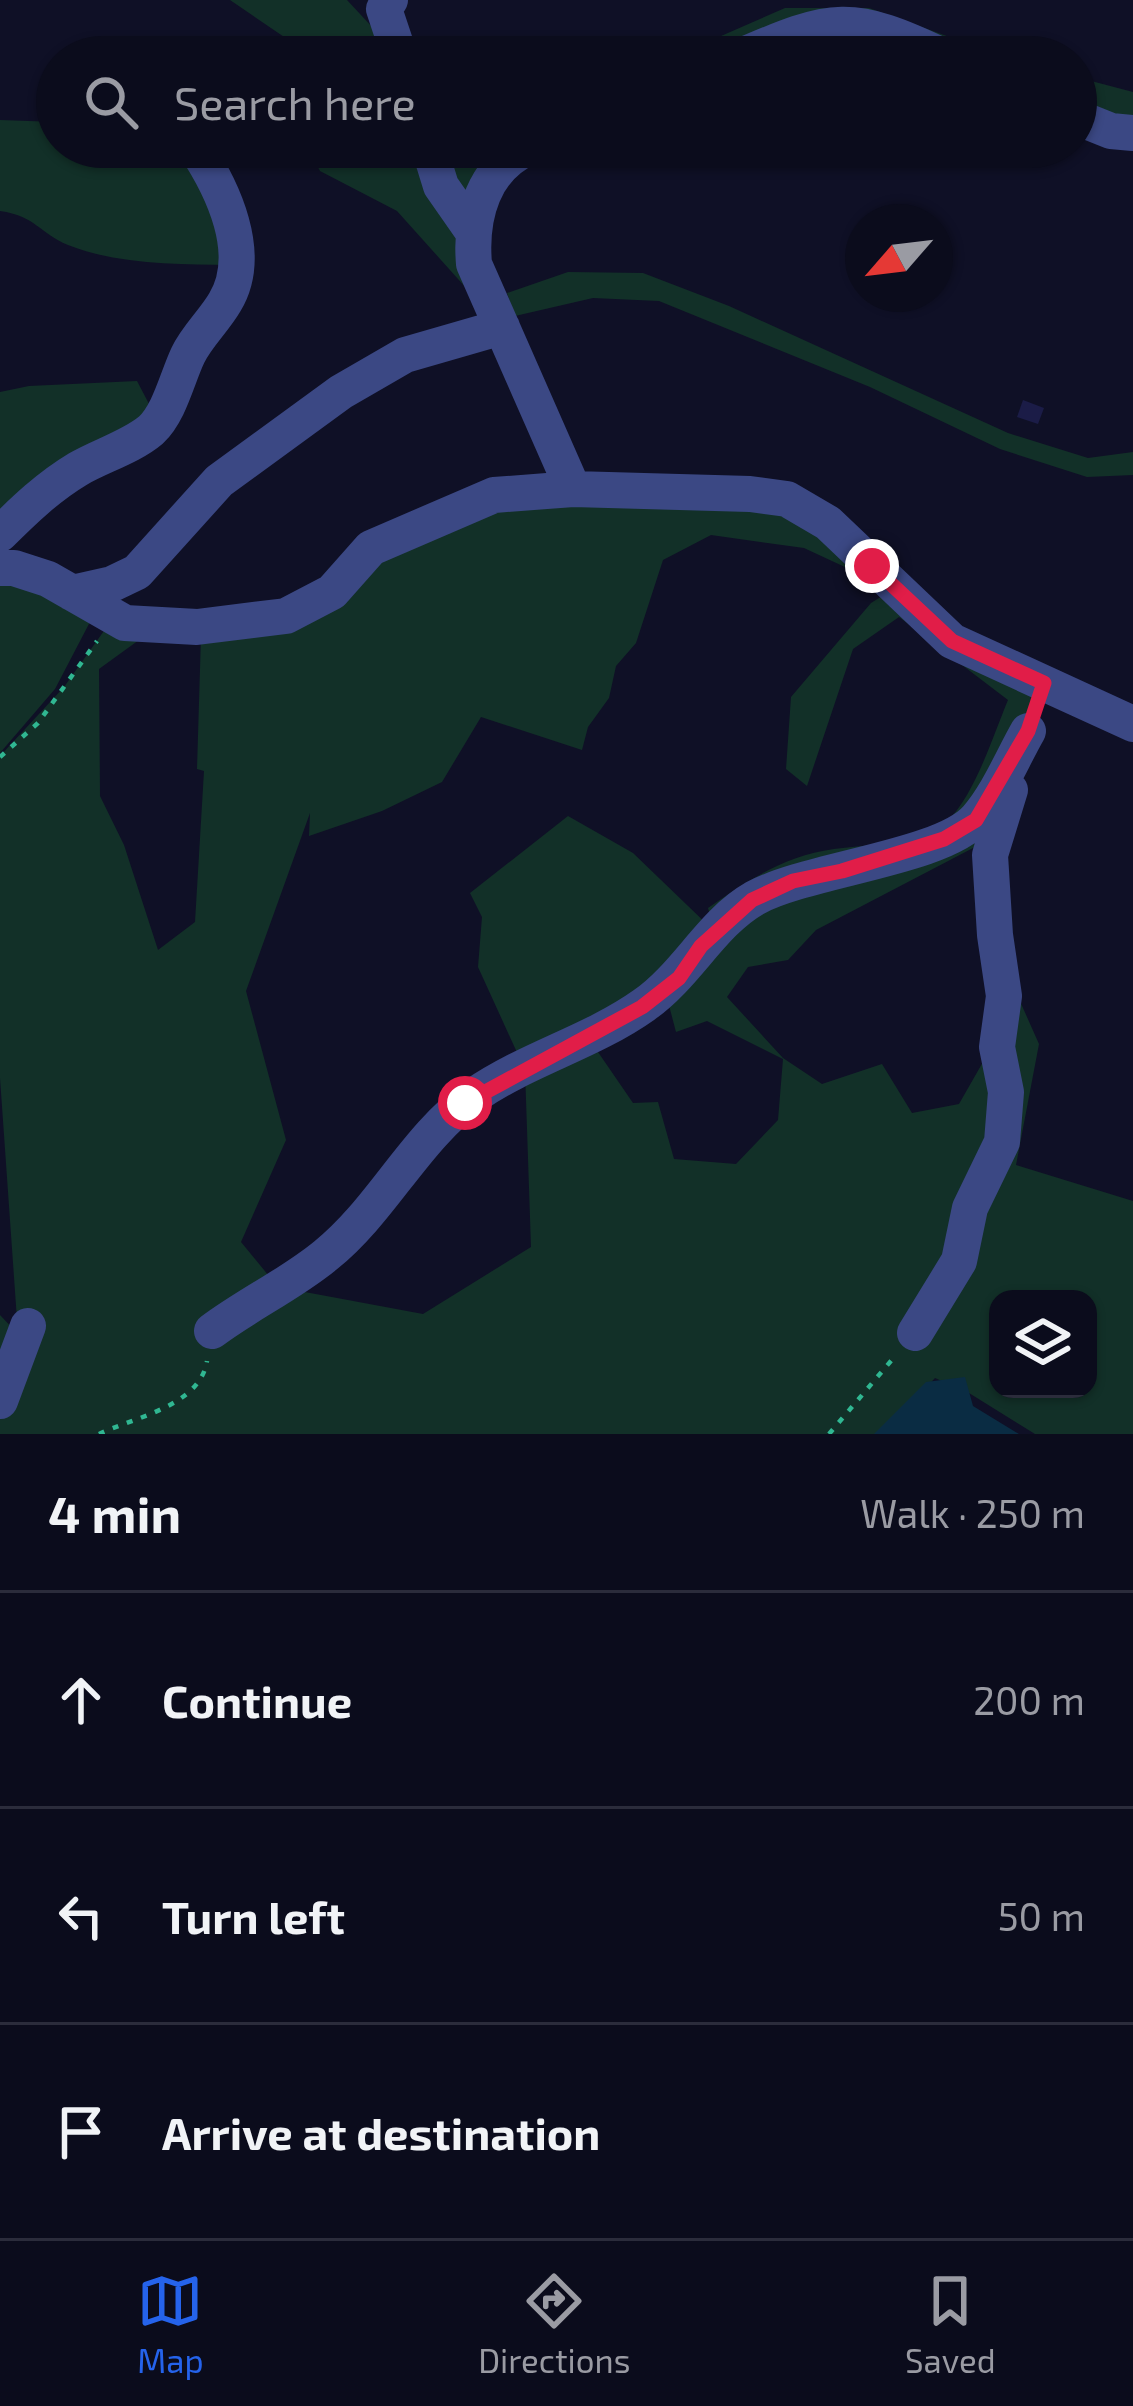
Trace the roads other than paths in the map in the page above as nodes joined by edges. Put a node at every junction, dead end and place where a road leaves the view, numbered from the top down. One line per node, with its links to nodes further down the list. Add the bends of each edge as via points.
1 (390, 0): 2 (street, via 384,9)
2 (393, 36)
3 (787, 36): 4 (street, via 847,23)
4 (902, 36)
5 (1097, 125): 6 (street)
6 (1133, 133)
7 (208, 168): 13 (street, via 234,232 237,266 228,298 190,351 161,417 150,431 75,470)
8 (436, 168): 10 (street)
9 (501, 168): 10 (street)
10 (471, 229): 11 (street, via 474,263)
11 (502, 327): 12 (street); 15 (street, via 405,355 341,392 219,481 137,572)
12 (573, 489): 15 (street, via 494,494 373,547 332,592 286,616 197,627 125,622); 16 (street, via 787,499 828,523 952,641)
13 (0, 535)
14 (0, 568): 15 (street)
15 (72, 593)
16 (1044, 683): 17 (street); 18 (street)
17 (1133, 724)
18 (1028, 731): 20 (street, via 976,820 944,839 752,900 642,1007 446,1117 326,1255); 21 (street, via 990,855 1004,996 997,1047 1006,1092 1002,1142 970,1208 959,1261)
19 (28, 1326): 22 (street)
20 (212, 1331)
21 (915, 1333)
22 (0, 1401)

